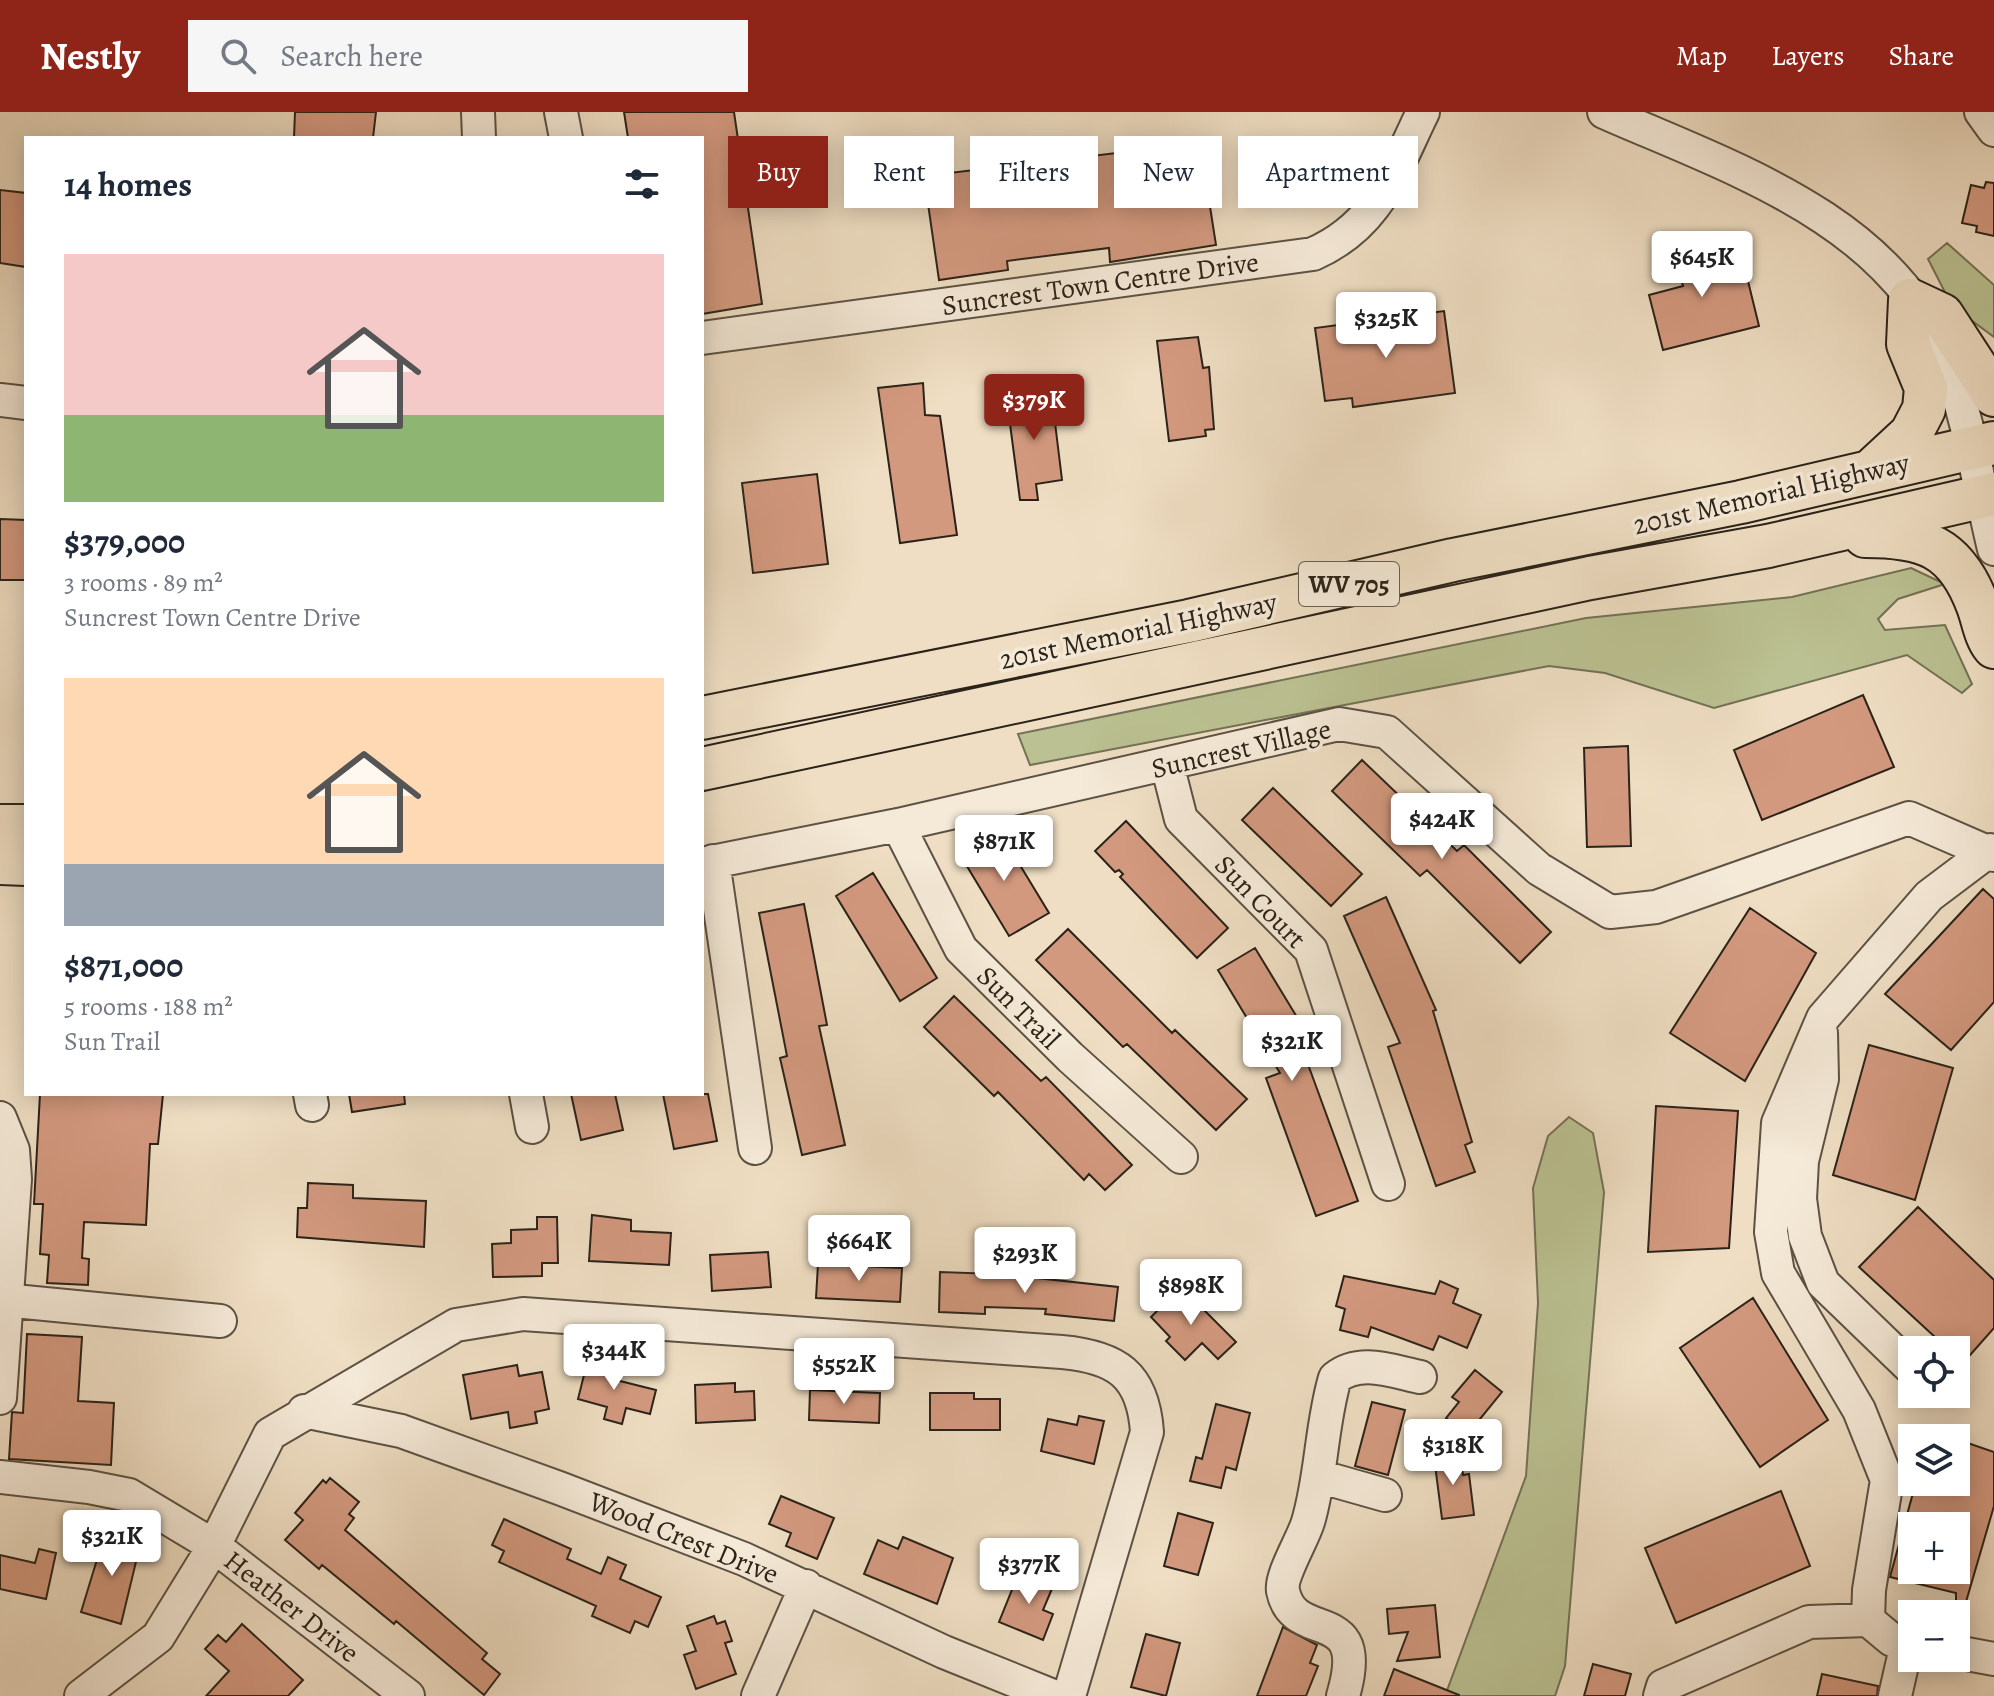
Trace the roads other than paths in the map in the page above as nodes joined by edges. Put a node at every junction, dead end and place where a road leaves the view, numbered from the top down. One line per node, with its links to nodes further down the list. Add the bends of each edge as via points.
1 (478, 112): 7 (street)
2 (561, 112): 8 (street)
3 (1423, 112): 10 (street, Suncrest Town Centre Drive, via 1368,218 1341,242 1313,254)
4 (1604, 112): 9 (street, via 1734,168 1813,210 1889,270)
5 (1981, 112): 6 (street)
6 (1994, 130)
7 (479, 136)
8 (566, 136)
9 (1910, 300): 11 (main road, via 1942,315); 14 (street, via 1945,359); 15 (main road, via 1908,344 1926,388 1924,409 1911,434)
10 (704, 338)
11 (1994, 395)
12 (0, 400): 13 (street)
13 (24, 403)
14 (1982, 446): 15 (main road, 201st Memorial Highway / WV 705); 16 (street)
15 (1871, 471): 20 (main road, 201st Memorial Highway / WV 705, via 1189,621)
16 (1988, 495): 17 (main road, 201st Memorial Highway / WV 705); 18 (street)
17 (1768, 546): 19 (main road, via 1847,536 1908,536 1940,550 1962,574); 22 (main road, 201st Memorial Highway / WV 705, via 1590,578)
18 (1994, 549)
19 (1994, 647)
20 (704, 718)
21 (1167, 764): 23 (street, Suncrest Village); 26 (street, Suncrest Village, via 1339,724 1387,732 1539,869 1610,912 1656,907 1909,818); 36 (street, Sun Court, via 1181,819 1311,950)
22 (704, 769)
23 (898, 825): 27 (street, Suncrest Village); 35 (street, Sun Trail, via 961,949)
24 (0, 826): 25 (main road)
25 (24, 826)
26 (1992, 852): 30 (street, Suncrest Village, via 1929,896)
27 (708, 862): 34 (street)
28 (0, 863): 29 (main road)
29 (24, 864)
30 (1823, 1018): 39 (street, via 1822,1079 1802,1161 1805,1236 1823,1283); 48 (street, Suncrest Village, via 1778,1123 1771,1232 1778,1273 1859,1410 1887,1480)
31 (526, 1096): 33 (street)
32 (0, 1118): 37 (street, via 13,1150 15,1179)
33 (532, 1127)
34 (755, 1148)
35 (1181, 1157)
36 (1388, 1184)
37 (4, 1300): 38 (street); 41 (street)
38 (220, 1321)
39 (1898, 1355)
40 (1420, 1377): 43 (street, via 1364,1366 1348,1368 1335,1378)
41 (0, 1398)
42 (304, 1411): 46 (street, via 270,1434); 47 (street, Wood Crest Drive, via 401,1431); 58 (street, via 456,1325 523,1314 1096,1355 1117,1365 1133,1382 1145,1408 1147,1432)
43 (1318, 1476): 45 (street); 59 (street, via 1308,1522 1282,1587 1298,1615 1335,1631 1346,1643 1351,1659)
44 (0, 1477): 46 (street, Heather Drive, via 129,1495)
45 (1385, 1495)
46 (214, 1546): 54 (street, via 158,1637); 55 (street, Heather Drive)
47 (806, 1586): 53 (street, Wood Crest Drive); 56 (street)
48 (1868, 1620): 49 (street); 60 (street, via 1809,1622 1663,1686)
49 (1898, 1641)
50 (1970, 1655): 51 (street)
51 (1994, 1659)
52 (1902, 1672): 61 (street)
53 (1014, 1689): 57 (street, Wood Crest Drive)
54 (81, 1696)
55 (408, 1696)
56 (758, 1696)
57 (1053, 1696)
58 (1069, 1696)
59 (1343, 1696)
60 (1660, 1696)
61 (1895, 1696)

